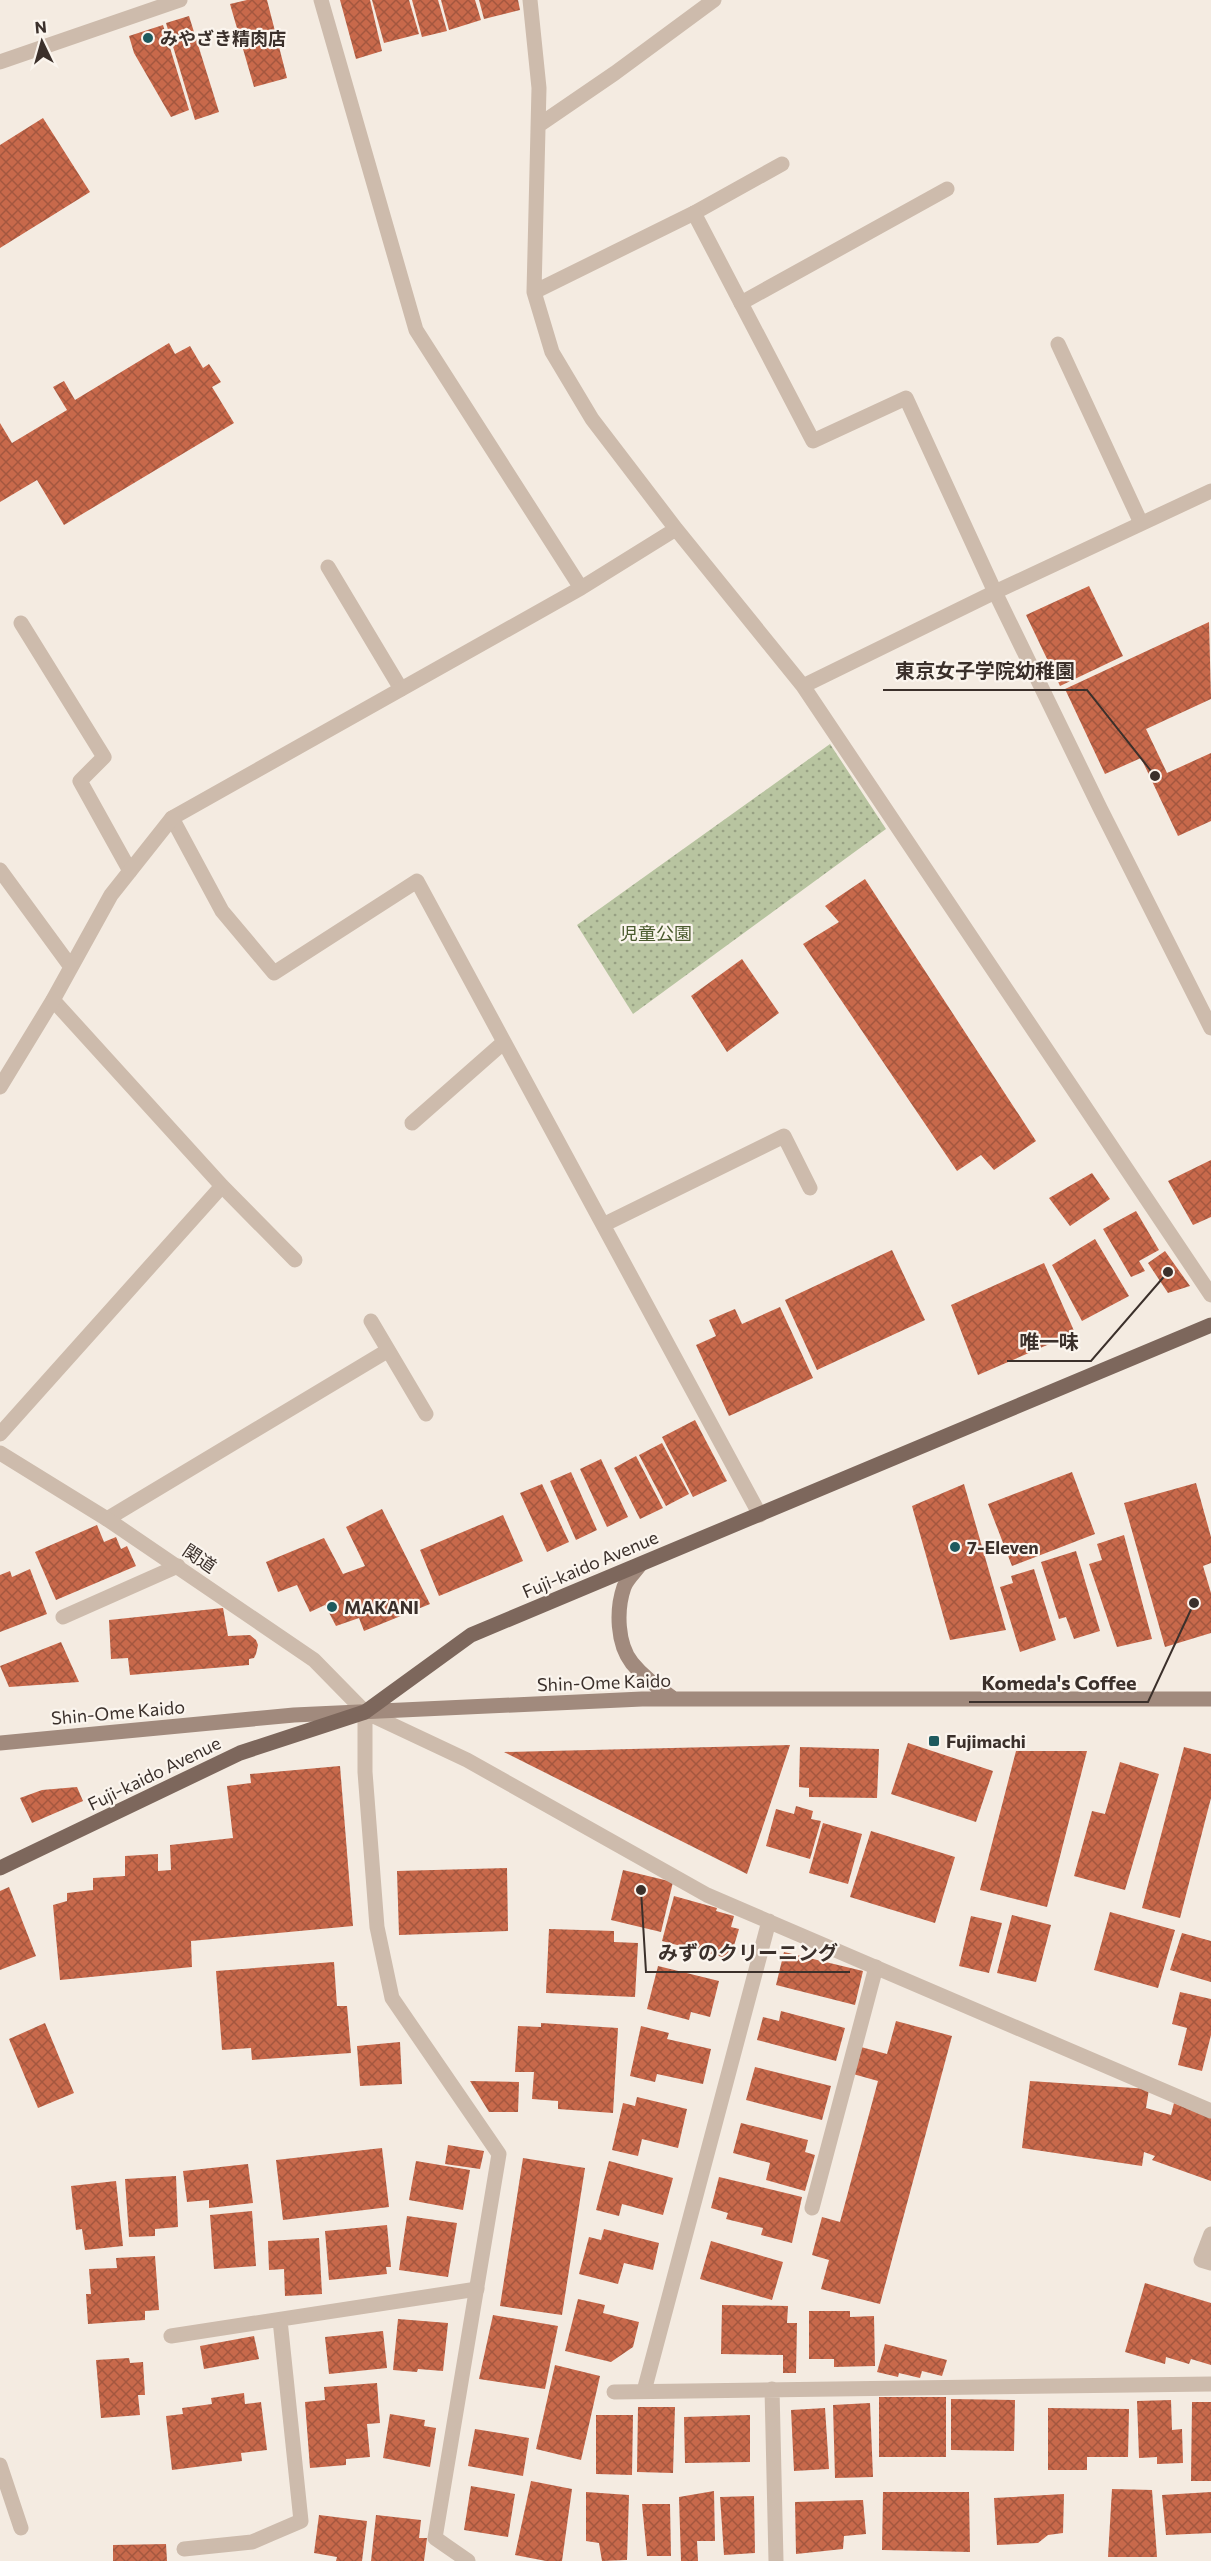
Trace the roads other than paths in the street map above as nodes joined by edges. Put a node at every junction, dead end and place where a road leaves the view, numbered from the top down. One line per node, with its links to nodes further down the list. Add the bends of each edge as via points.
1 (180, 0): 5 (street)
2 (321, 0): 17 (street, via 416,330)
3 (530, 0): 6 (street)
4 (714, 0): 6 (street)
5 (0, 62)
6 (539, 125): 10 (street)
7 (782, 164): 9 (street)
8 (947, 189): 11 (street)
9 (694, 213): 10 (street); 11 (street)
10 (534, 292): 15 (street, via 552,352 592,418)
11 (741, 303): 18 (street, via 813,441 906,398)
12 (1058, 344): 14 (street)
13 (1211, 491): 14 (street)
14 (1141, 523): 18 (street)
15 (675, 529): 17 (street); 20 (street)
16 (328, 567): 21 (street)
17 (582, 588): 21 (street)
18 (995, 592): 20 (street); 27 (street)
19 (21, 623): 24 (street, via 104,757 80,781)
20 (803, 686): 35 (street)
21 (401, 689): 22 (street)
22 (172, 818): 24 (street); 28 (street, via 222,911 274,973 417,881)
23 (0, 870): 25 (street)
24 (130, 871): 25 (street, via 111,895)
25 (71, 968): 26 (street)
26 (52, 1000): 29 (street); 31 (street)
27 (1211, 1028)
28 (504, 1042): 30 (street); 33 (street)
29 (0, 1087)
30 (412, 1124)
31 (222, 1186): 34 (street); 40 (street)
32 (810, 1188): 33 (street, via 784,1136)
33 (603, 1226): 42 (street)
34 (295, 1260)
35 (1211, 1295)
36 (370, 1321): 38 (street)
37 (1211, 1324): 42 (main road, Fuji-kaido Avenue)
38 (387, 1352): 39 (street); 43 (street)
39 (426, 1414)
40 (0, 1434)
41 (0, 1453): 43 (street, 関道)
42 (760, 1515): 44 (main road, Fuji-kaido Avenue)
43 (107, 1519): 45 (street, 関道)
44 (640, 1565): 47 (main road, via 625,1586 619,1612 621,1634 630,1661); 49 (main road, Fuji-kaido Avenue, via 471,1635)
45 (178, 1566): 46 (street); 49 (street, 関道, via 314,1660)
46 (63, 1617)
47 (674, 1699): 48 (main road, Shin-Ome Kaido); 49 (main road, Shin-Ome Kaido)
48 (1211, 1700)
49 (365, 1712): 50 (main road, Shin-Ome Kaido, via 294,1715); 51 (main road, Fuji-kaido Avenue, via 240,1753); 52 (street, 関道, via 467,1761 707,1895); 58 (street, via 365,1772 377,1927 392,1998 499,2154)
50 (0, 1743)
51 (0, 1868)
52 (769, 1921): 53 (street, 関道); 63 (street)
53 (876, 1967): 54 (street, 関道); 55 (street)
54 (1211, 2111)
55 (812, 2208)
56 (1211, 2234): 57 (street, via 1201,2260)
57 (1211, 2263)
58 (477, 2289): 59 (street); 68 (street, via 435,2538)
59 (280, 2320): 60 (street); 67 (street, via 301,2521 252,2542)
60 (171, 2336)
61 (1211, 2384): 62 (street)
62 (772, 2389): 63 (street); 69 (street)
63 (644, 2391): 64 (street)
64 (615, 2392)
65 (0, 2465): 66 (street)
66 (21, 2528)
67 (184, 2549)
68 (468, 2561)
69 (776, 2561)

